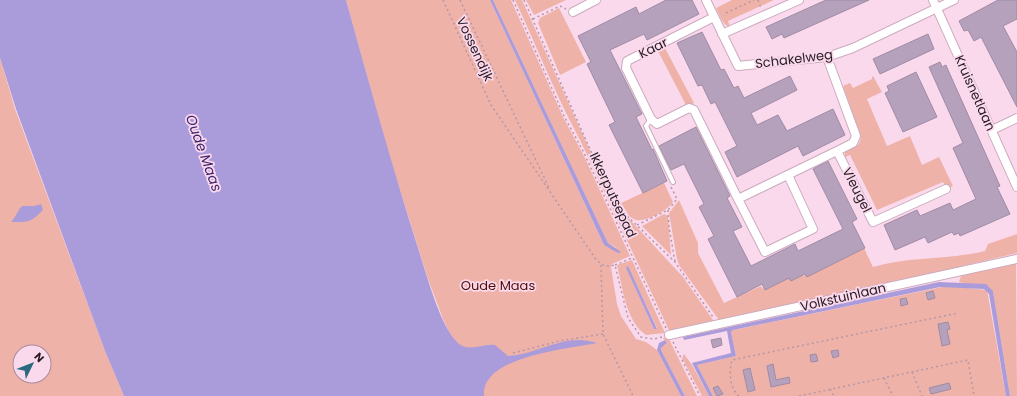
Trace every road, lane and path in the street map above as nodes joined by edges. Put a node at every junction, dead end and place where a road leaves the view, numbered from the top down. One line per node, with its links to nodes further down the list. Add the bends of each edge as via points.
1 (443, 0): 27 (path, Vossendijk, via 491,104)
2 (460, 0): 27 (path)
3 (513, 0): 31 (path, Ikkerputsepad, via 564,116)
4 (524, 0): 16 (path)
5 (596, 0): 12 (street)
6 (706, 0): 15 (street, Schakelweg)
7 (754, 0): 13 (path)
8 (758, 0): 14 (path)
9 (797, 0): 14 (street)
10 (954, 0): 11 (street, Schakelweg)
11 (935, 4): 18 (street, Schakelweg, via 853,48); 21 (street, Kruisnetlaan)
12 (573, 12): 16 (path, via 560,6)
13 (726, 13)
14 (763, 14): 17 (street)
15 (714, 17): 17 (street, Schakelweg); 20 (street, Kaar, via 627,61 626,68)
16 (533, 19): 30 (path, via 597,165 621,208)
17 (722, 34): 18 (street, Schakelweg, via 738,66)
18 (827, 57): 22 (street, Vleugel, via 856,136 853,143)
19 (1017, 118): 21 (street)
20 (651, 119): 24 (lane, Kaar, via 646,126); 28 (street, via 657,124 688,108 694,110)
21 (992, 130): 25 (street, Kruisnetlaan)
22 (837, 151): 23 (street, Vleugel); 26 (street, Vleugel, via 873,222)
23 (788, 175): 28 (street, Vleugel); 28 (street, via 813,229 765,252)
24 (673, 182): 29 (path, via 670,185 677,199)
25 (1017, 187)
26 (946, 189)
27 (553, 196): 34 (path)
28 (738, 199)
29 (668, 210): 30 (path); 33 (path)
30 (637, 225): 33 (path)
31 (632, 257): 35 (path); 39 (path, Ikkerputsepad)
32 (1017, 259): 37 (street, Volkstuinlaan)
33 (675, 262): 37 (path)
34 (601, 265): 35 (path); 38 (path)
35 (615, 265): 39 (path, via 628,318 641,337 654,339)
36 (958, 313): 46 (path, via 732,360 731,384)
37 (718, 325): 39 (street, Volkstuinlaan)
38 (603, 334): 40 (path, via 558,341); 44 (path)
39 (669, 335): 45 (path, Ikkerputsepad)
40 (513, 354)
41 (912, 372): 42 (path); 50 (path); 51 (path, via 968,360)
42 (884, 378): 43 (path); 49 (path)
43 (830, 389): 47 (path); 48 (path)
44 (633, 396)
45 (700, 396)
46 (739, 396)
47 (798, 396)
48 (834, 396)
49 (893, 396)
50 (922, 396)
51 (974, 396)

